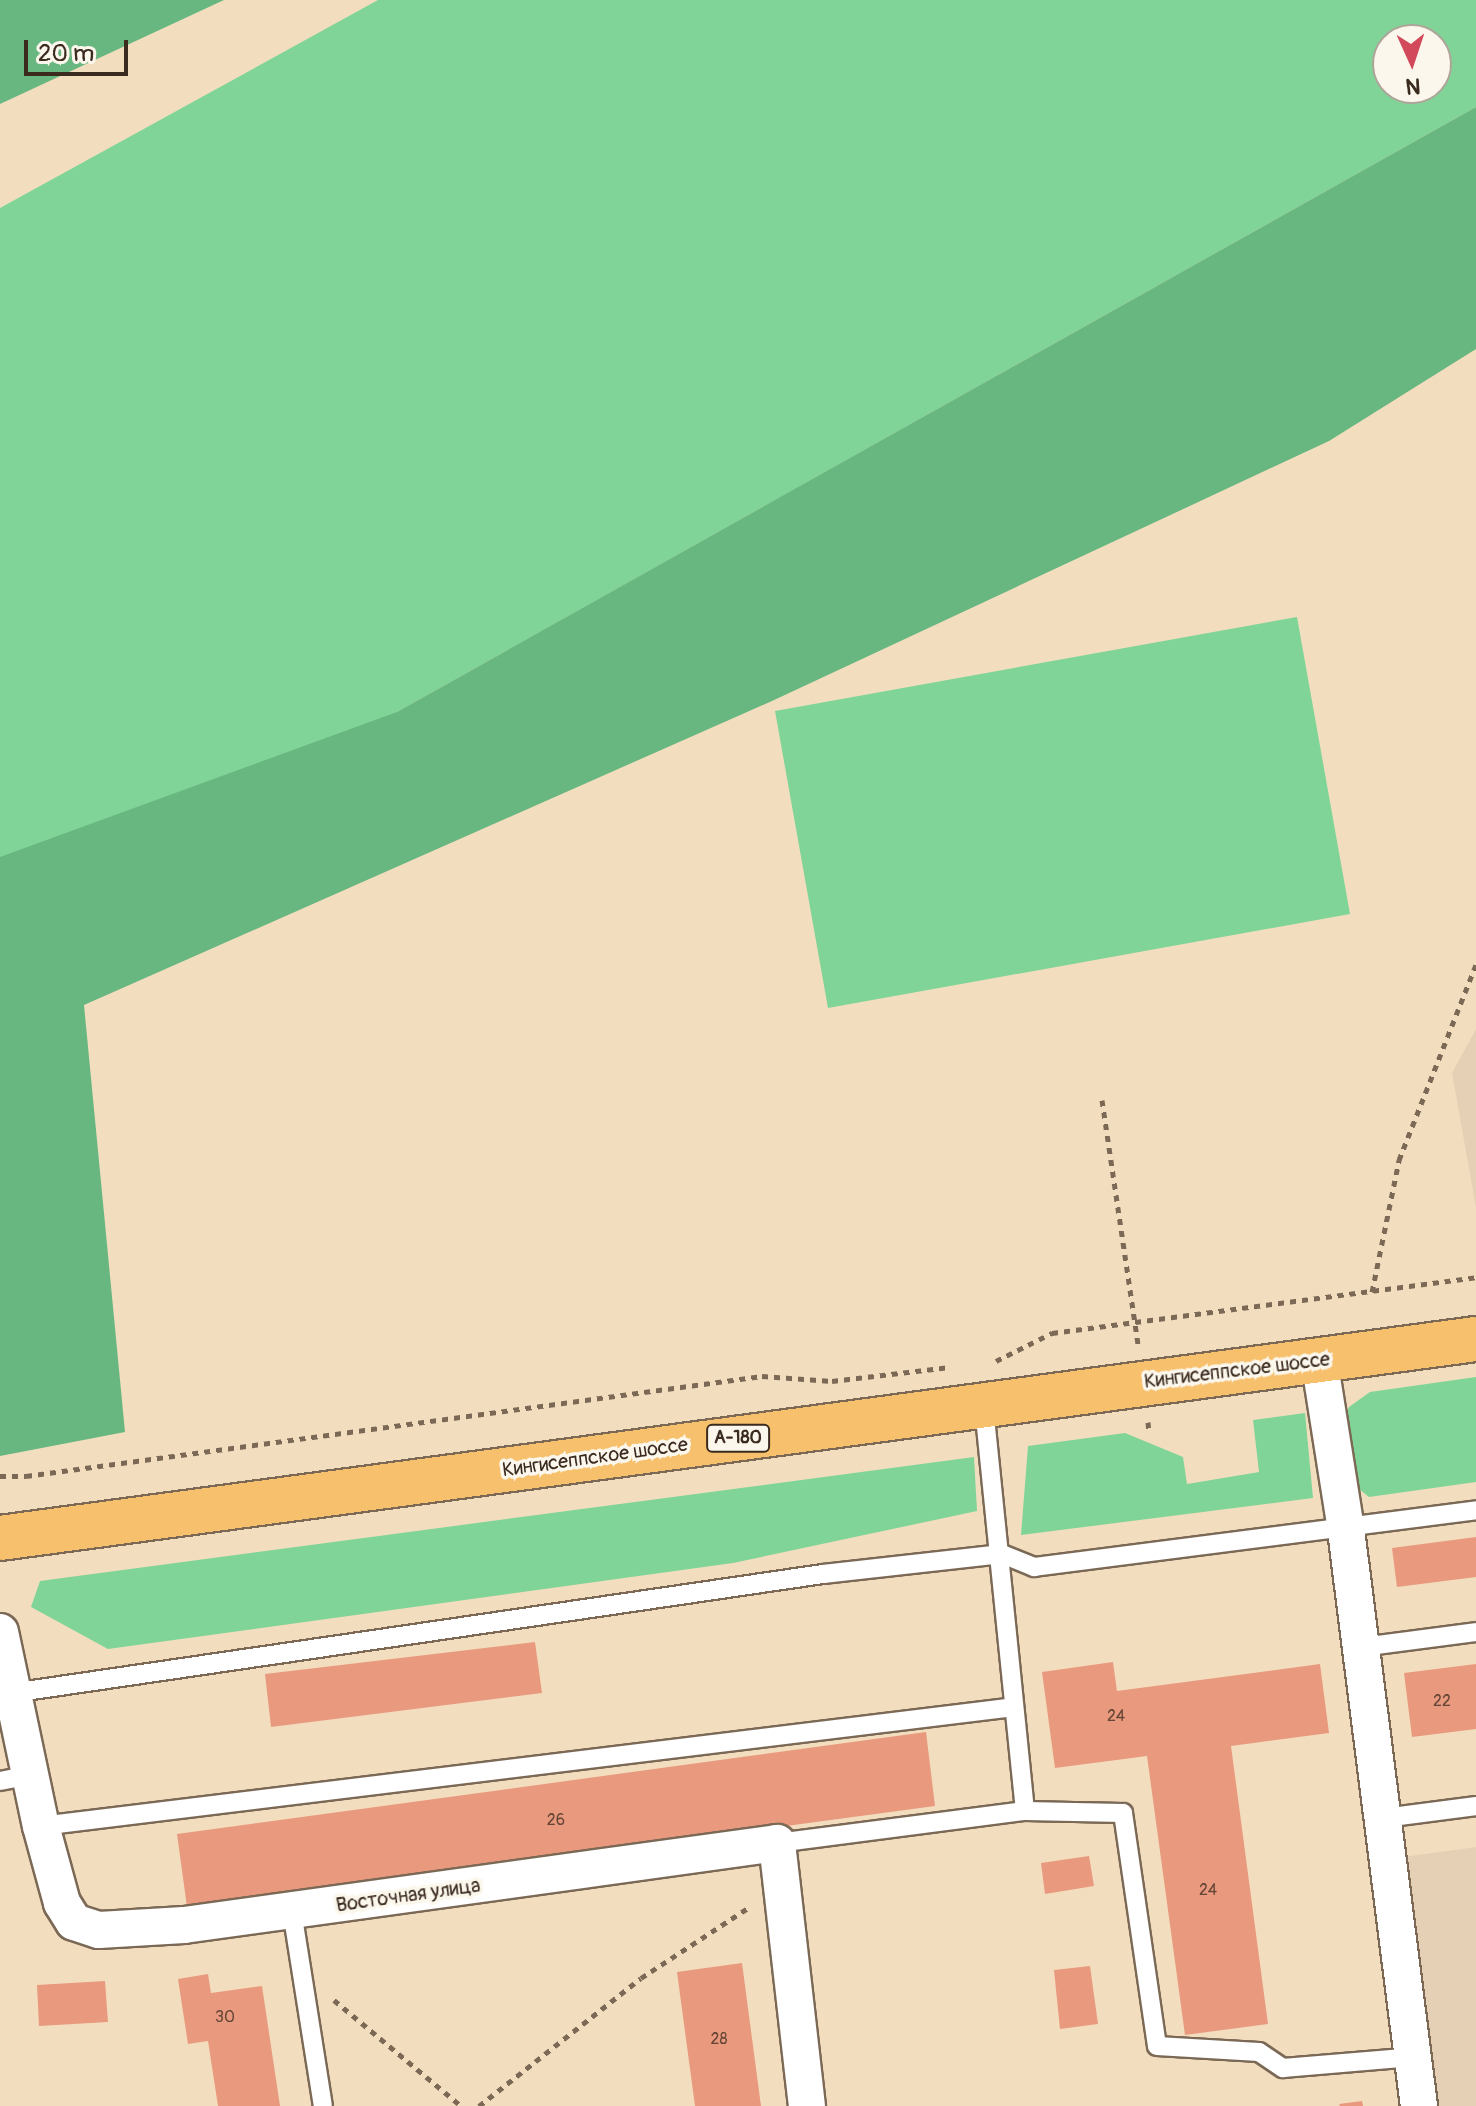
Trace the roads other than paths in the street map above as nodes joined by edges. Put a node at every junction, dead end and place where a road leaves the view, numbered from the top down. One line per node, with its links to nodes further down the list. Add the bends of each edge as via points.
1 (1476, 1339): 2 (highway, Кингисеппское шоссе / А-180)
2 (1319, 1359): 3 (highway, Кингисеппское шоссе / А-180, via 1142,1382); 5 (street)
3 (983, 1384): 6 (highway, Кингисеппское шоссе / А-180); 7 (lane)
4 (1476, 1510): 5 (lane)
5 (1346, 1530): 7 (lane, via 1034,1567); 10 (street)
6 (0, 1538)
7 (1002, 1554): 11 (lane, via 823,1574); 12 (lane)
8 (0, 1632): 11 (street, Восточная улица)
9 (1476, 1632): 10 (lane)
10 (1362, 1647): 16 (street)
11 (12, 1693): 13 (street, Восточная улица)
12 (1014, 1707): 15 (lane); 17 (lane)
13 (15, 1778): 17 (street, Восточная улица)
14 (1476, 1806): 16 (lane)
15 (1025, 1811): 18 (lane); 20 (lane, via 1123,1813 1157,2046 1259,2052 1283,2068)
16 (1384, 1818): 20 (street)
17 (41, 1826): 19 (street, Восточная улица, via 62,1903 74,1922 99,1930)
18 (777, 1843): 19 (street, Восточная улица); 22 (street)
19 (292, 1911): 21 (lane)
20 (1413, 2057): 23 (street)
21 (323, 2106)
22 (807, 2106)
23 (1419, 2106)

